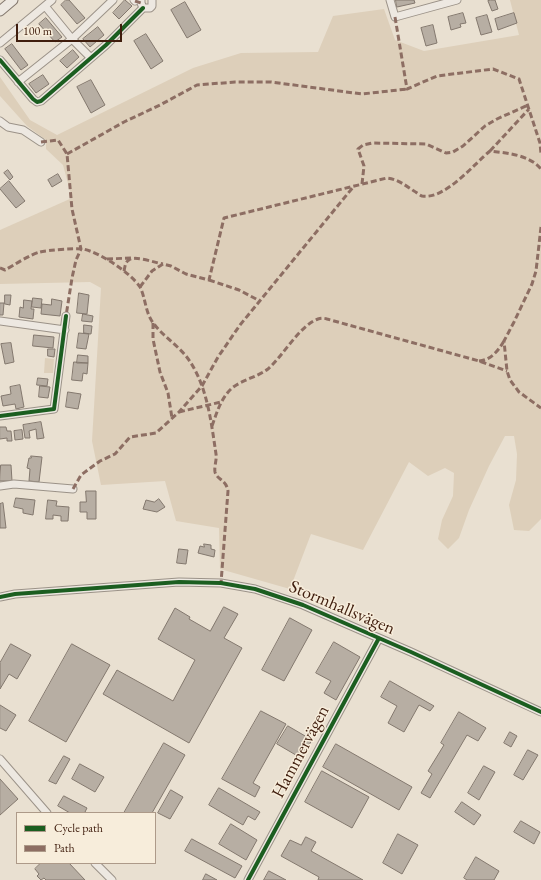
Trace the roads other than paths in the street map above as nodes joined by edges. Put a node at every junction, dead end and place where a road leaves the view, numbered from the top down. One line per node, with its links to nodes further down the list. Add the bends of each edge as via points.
1 (13, 0): 9 (street)
2 (52, 0): 8 (street)
3 (112, 0): 10 (street)
4 (152, 0): 7 (street, via 152,6 146,9)
5 (390, 0): 6 (street, via 395,17)
6 (457, 0)
7 (139, 2): 12 (street, via 106,45)
8 (45, 6): 10 (street); 11 (street)
9 (0, 11)
10 (72, 38): 12 (street); 14 (street)
11 (0, 43)
12 (91, 58): 14 (street, via 41,101 33,99)
13 (0, 60): 14 (street)
14 (18, 82)
15 (0, 122): 16 (street, via 8,127 23,130)
16 (41, 142)
17 (66, 316): 19 (street)
18 (0, 321): 19 (street)
19 (65, 330): 20 (street, via 54,409)
20 (0, 416)
21 (0, 486): 22 (street, via 14,484)
22 (72, 489)
23 (0, 597): 24 (street, Stormhallsvägen, via 179,582 221,583 263,591 303,604)
24 (379, 638): 25 (street, Stormhallsvägen); 30 (street, Hammervägen)
25 (541, 712)
26 (0, 759): 27 (street)
27 (46, 812)
28 (96, 864): 29 (street)
29 (112, 880)
30 (248, 880)

